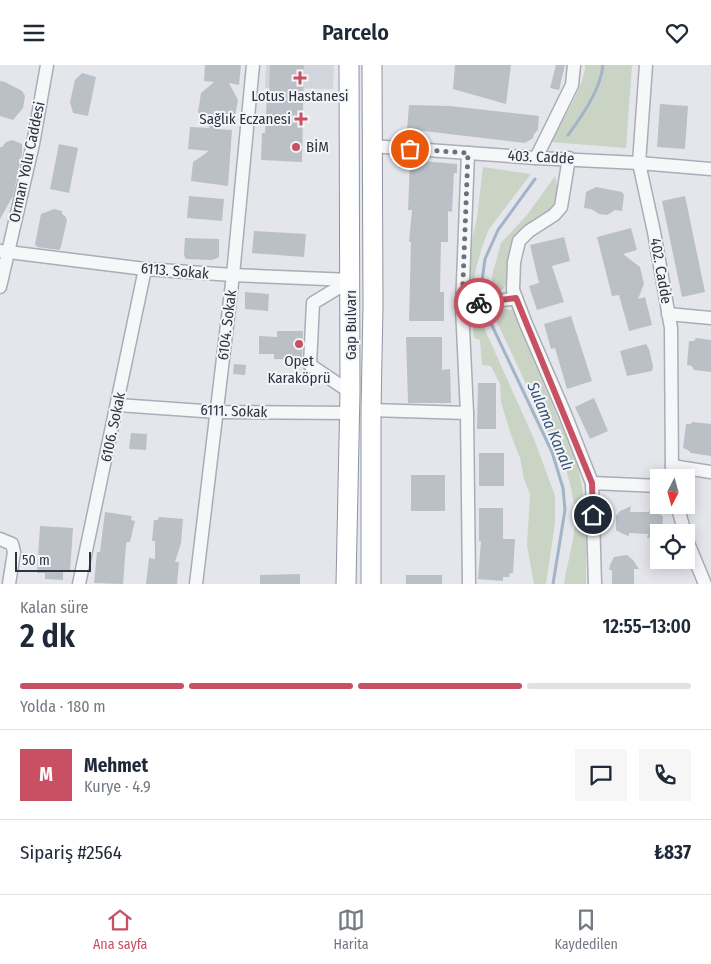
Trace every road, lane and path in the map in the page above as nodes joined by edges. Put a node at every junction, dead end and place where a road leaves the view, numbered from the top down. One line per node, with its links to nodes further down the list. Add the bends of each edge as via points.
1 (47, 65): 13 (street, Orman Yolu Caddesi, via 33,144)
2 (254, 65): 15 (street, 6104. Sokak)
3 (349, 65): 16 (highway, Gap Bulvarı)
4 (372, 65): 7 (highway, Gap Bulvarı)
5 (574, 65): 9 (street, via 572,85)
6 (646, 65): 11 (street, 402. Cadde)
7 (372, 146): 8 (street, 403. Cadde); 24 (highway, Gap Bulvarı)
8 (468, 153): 9 (street, 403. Cadde); 19 (street)
9 (536, 158): 10 (street, 403. Cadde)
10 (569, 158): 11 (street, 403. Cadde); 18 (street, via 561,207 519,241 514,262 513,290)
11 (639, 163): 12 (street, 403. Cadde); 20 (street, 402. Cadde)
12 (711, 169)
13 (4, 252): 14 (street, 6113. Sokak); 17 (street, Orman Yolu Caddesi)
14 (145, 269): 15 (street, 6113. Sokak); 23 (street, 6106. Sokak)
15 (233, 275): 16 (street, 6113. Sokak); 25 (street, 6104. Sokak)
16 (351, 280): 22 (highway, Gap Bulvarı); 22 (street, via 313,303 310,365)
17 (0, 287)
18 (516, 298): 19 (street); 31 (street)
19 (462, 307): 27 (street)
20 (668, 315): 21 (street); 28 (street, 402. Cadde, via 671,328)
21 (711, 317)
22 (350, 392): 26 (highway, Gap Bulvarı)
23 (118, 405): 25 (street, 6111. Sokak); 36 (street, 6106. Sokak)
24 (371, 410): 27 (street); 39 (highway, Gap Bulvarı)
25 (217, 412): 26 (street, 6111. Sokak); 37 (street, 6104. Sokak)
26 (350, 413): 38 (highway, Gap Bulvarı)
27 (467, 413): 40 (street)
28 (672, 469)
29 (695, 472): 30 (street)
30 (711, 472)
31 (592, 483): 32 (street); 41 (street)
32 (650, 486)
33 (0, 539): 35 (street, via 12,544 14,552)
34 (695, 561): 42 (street)
35 (8, 584)
36 (79, 584)
37 (196, 584)
38 (346, 584)
39 (371, 584)
40 (469, 584)
41 (595, 584)
42 (704, 584)

